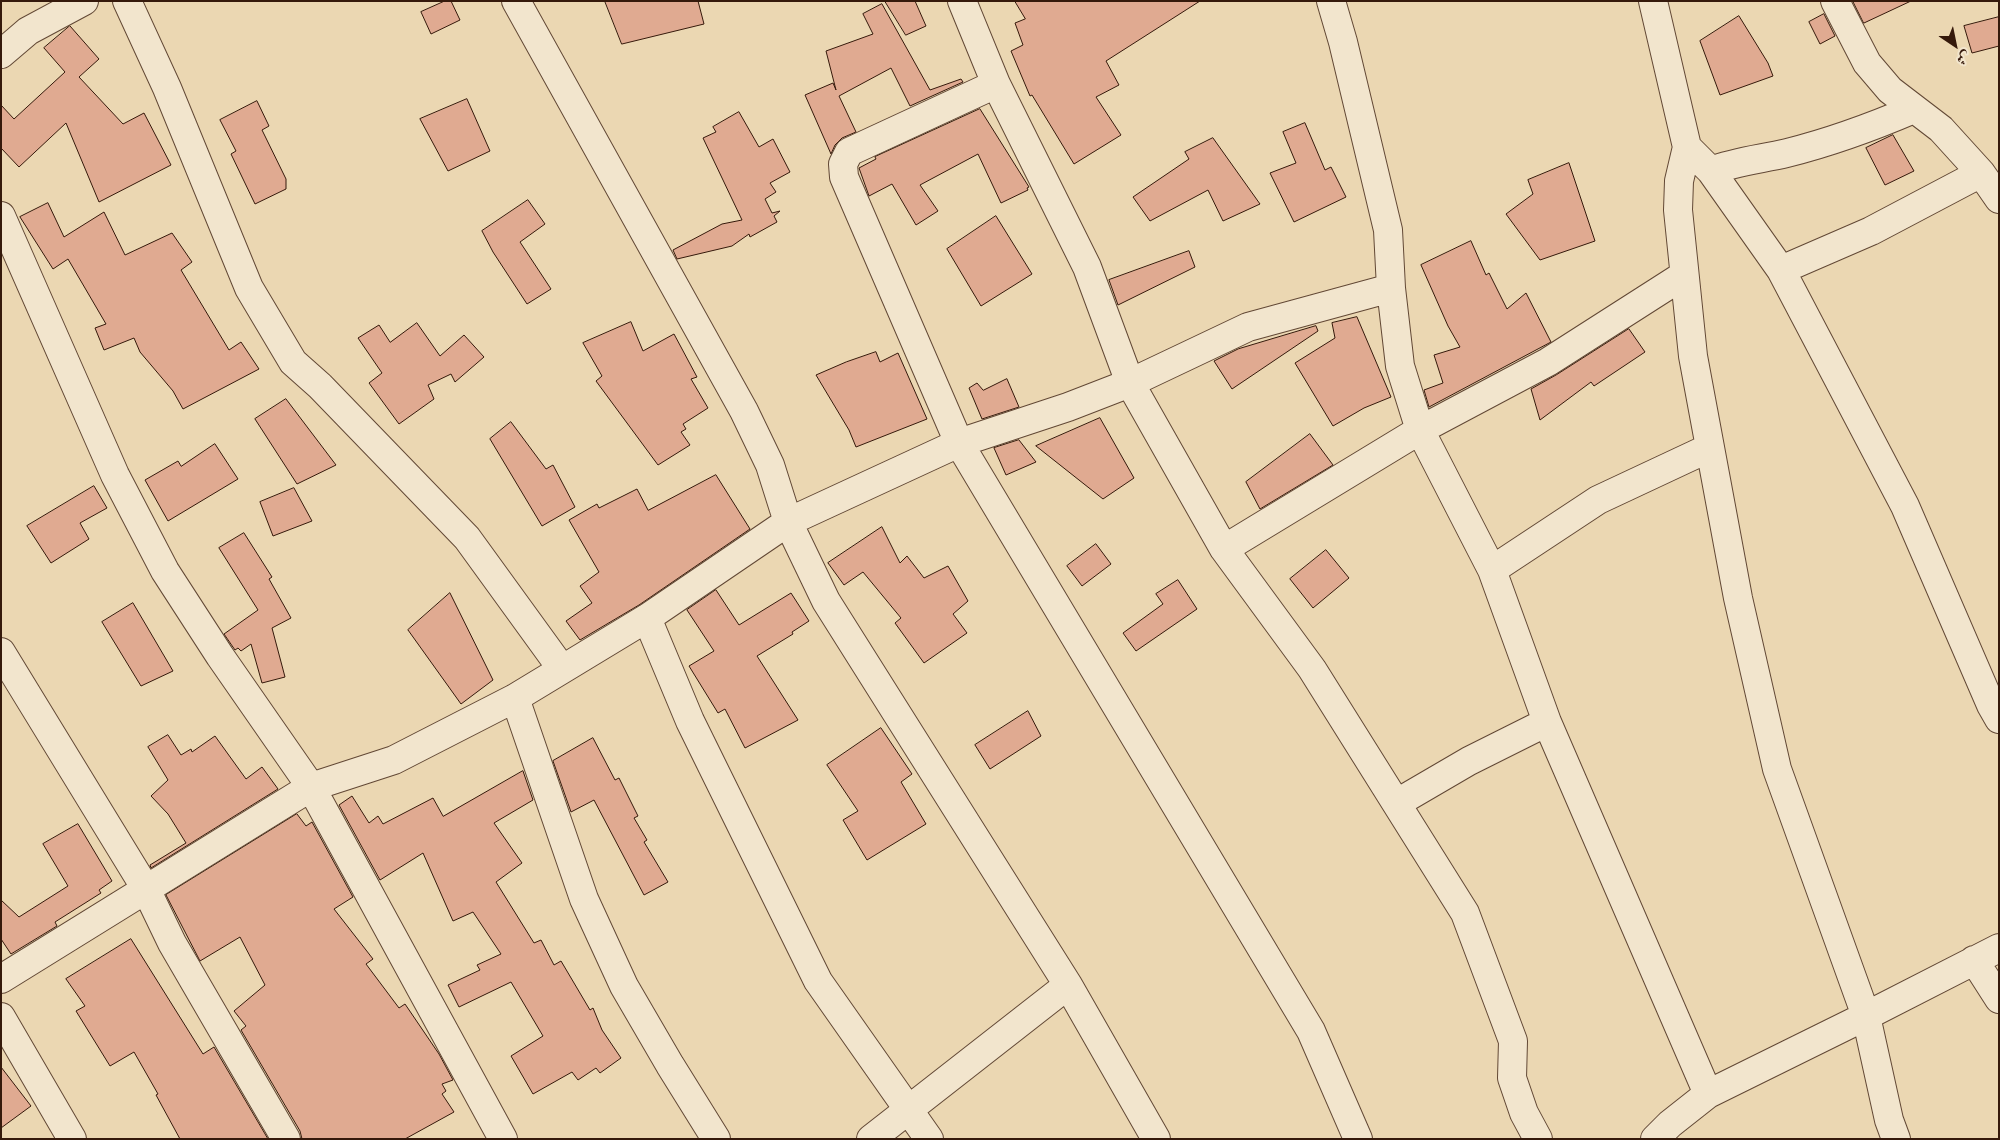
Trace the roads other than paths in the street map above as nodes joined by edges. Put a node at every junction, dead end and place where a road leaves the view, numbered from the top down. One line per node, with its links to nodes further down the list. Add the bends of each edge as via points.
1 (84, 1): 8 (street, via 28,30)
2 (127, 1): 28 (street, via 167,88 249,288 293,362 467,538)
3 (516, 1): 23 (street, via 744,411 770,465)
4 (962, 1): 9 (street)
5 (1331, 1): 18 (street, via 1388,230)
6 (1653, 1): 11 (street)
7 (1834, 1): 10 (street, via 1867,63 1890,90)
8 (1, 54)
9 (996, 84): 19 (street, via 1087,267); 21 (street, via 849,152 843,164 844,177)
10 (1914, 109): 12 (street, via 1833,141); 13 (street, via 1941,129)
11 (1687, 147): 12 (street); 17 (street, via 1679,181 1678,210)
12 (1712, 171): 16 (street)
13 (1981, 173): 14 (street); 16 (street, via 1871,231)
14 (1999, 198)
15 (1, 216): 32 (street, via 116,475 165,571)
16 (1781, 270): 30 (street, via 1905,506)
17 (1684, 275): 20 (street, via 1548,362); 22 (street, via 1693,356)
18 (1391, 288): 19 (street, via 1248,327); 20 (street, via 1400,366)
19 (1130, 383): 21 (street); 24 (street)
20 (1420, 430): 24 (street); 25 (street)
21 (959, 444): 23 (street); 52 (street, via 1311,1031)
22 (1709, 448): 25 (street, via 1598,500); 40 (street, via 1738,598 1777,768)
23 (788, 522): 26 (street); 38 (street, via 826,601)
24 (1224, 549): 33 (street, via 1312,669)
25 (1492, 570): 31 (street)
26 (648, 618): 28 (street); 43 (street, via 690,721 818,981)
27 (1, 652): 34 (street)
28 (562, 669): 29 (street)
29 (515, 698): 32 (street, via 394,760); 48 (street, via 588,908 624,986)
30 (1999, 719)
31 (1547, 722): 33 (street, via 1469,761); 42 (street)
32 (311, 787): 34 (street); 47 (street)
33 (1397, 803): 53 (street, via 1465,913 1513,1041 1512,1078 1524,1113)
34 (146, 889): 37 (street); 46 (street, via 172,942)
35 (1999, 948): 36 (street)
36 (1974, 960): 39 (street); 40 (street)
37 (1, 979)
38 (1068, 985): 43 (street); 51 (street)
39 (1999, 999)
40 (1866, 1016): 42 (street); 54 (street)
41 (1, 1017): 45 (street)
42 (1708, 1094): 44 (street)
43 (909, 1109): 49 (street); 50 (street)
44 (1669, 1134)
45 (72, 1139)
46 (286, 1139)
47 (503, 1139)
48 (716, 1139)
49 (871, 1139)
50 (929, 1139)
51 (1156, 1139)
52 (1358, 1139)
53 (1538, 1139)
54 (1896, 1139)

